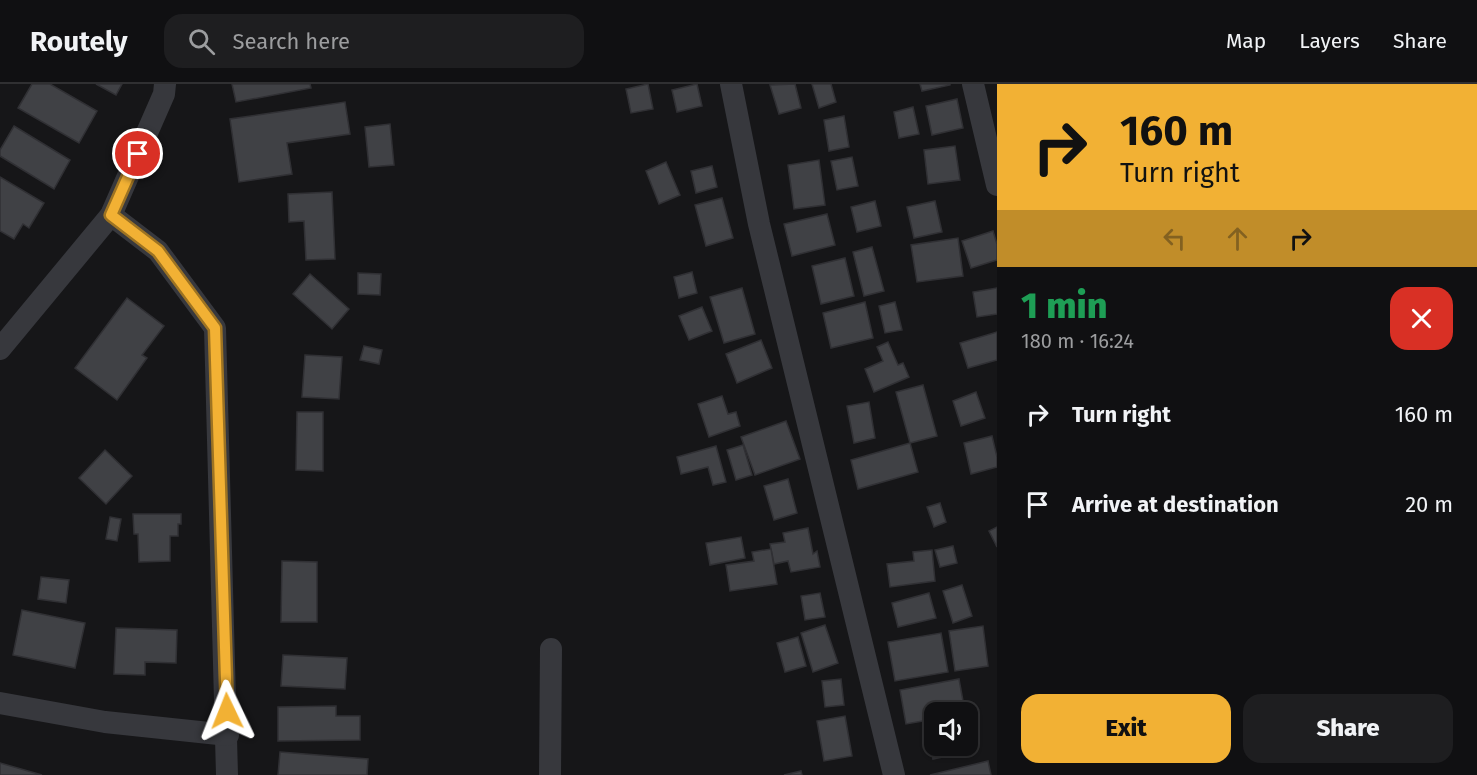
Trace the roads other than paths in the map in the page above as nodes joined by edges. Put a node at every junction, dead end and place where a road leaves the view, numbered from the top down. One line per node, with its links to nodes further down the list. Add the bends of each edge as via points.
1 (165, 84): 5 (street)
2 (731, 84): 12 (street, via 759,224)
3 (973, 84): 4 (street)
4 (997, 185)
5 (111, 215): 6 (street); 9 (street, via 158,251 215,328)
6 (0, 349)
7 (551, 649): 11 (street)
8 (0, 703): 9 (street, via 105,722)
9 (228, 735): 10 (street)
10 (227, 775)
11 (550, 775)
12 (894, 775)

